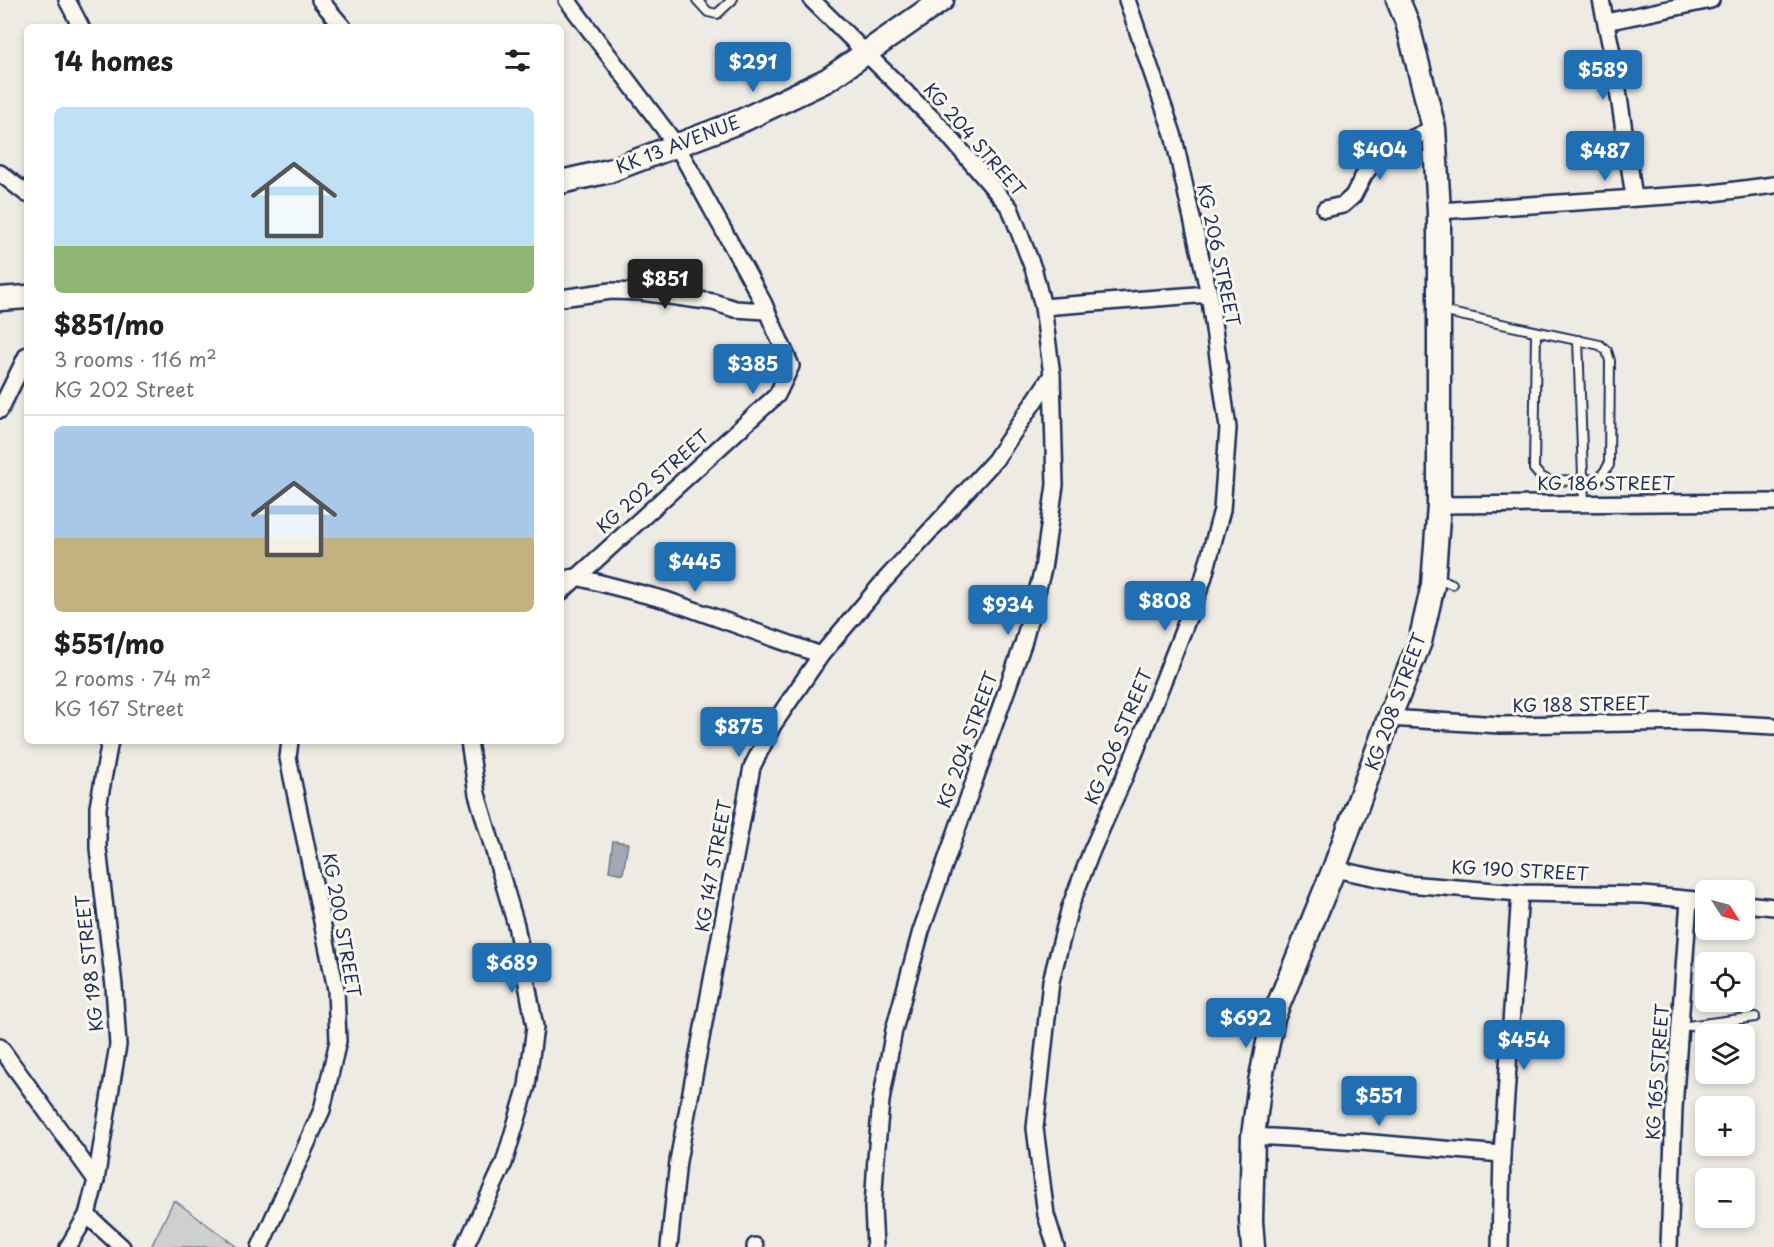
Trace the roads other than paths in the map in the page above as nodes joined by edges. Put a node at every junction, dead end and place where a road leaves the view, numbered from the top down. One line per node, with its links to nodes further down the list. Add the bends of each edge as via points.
1 (67, 0): 13 (street)
2 (320, 0): 14 (street)
3 (567, 0): 17 (street, KG 202 STREET)
4 (697, 0): 5 (lane, via 708,12 717,14)
5 (732, 0)
6 (812, 0): 15 (street, KG 204 STREET)
7 (942, 0): 15 (street, KK 13 AVENUE)
8 (1127, 0): 25 (street, KG 206 STREET, via 1168,118)
9 (1398, 0): 16 (street, KG 208 STREET)
10 (1601, 0): 12 (street)
11 (1712, 0): 12 (street)
12 (1606, 22): 22 (street)
13 (79, 24)
14 (340, 24)
15 (865, 52): 17 (street, KK 13 AVENUE, via 827,80 741,122); 29 (street, KG 204 STREET, via 942,128 1010,208)
16 (1434, 128): 23 (street, via 1381,153 1353,196 1343,205); 24 (street, KG 208 STREET)
17 (677, 146): 19 (street, KK 13 AVENUE, via 609,171); 30 (street, KG 202 STREET)
18 (0, 173): 21 (street)
19 (564, 181)
20 (1774, 185): 22 (street)
21 (24, 192)
22 (1634, 197): 24 (street)
23 (1325, 209)
24 (1439, 211): 31 (street, KG 208 STREET)
25 (1209, 294): 29 (street); 69 (street, KG 206 STREET, via 1228,428 1222,510 1203,580 1070,907 1051,981 1035,1128 1046,1215)
26 (24, 297): 28 (street)
27 (564, 298): 30 (street, via 611,291 641,292)
28 (0, 299)
29 (1043, 307): 35 (street, KG 204 STREET)
30 (766, 311): 41 (street, KG 202 STREET, via 791,366 777,395)
31 (1439, 311): 32 (lane); 40 (street, KG 208 STREET)
32 (1536, 332): 33 (lane); 37 (lane, via 1534,469 1549,481)
33 (1578, 340): 37 (lane); 37 (lane, via 1600,345 1610,361 1609,465 1599,479)
34 (24, 361): 36 (street)
35 (1052, 375): 44 (street, KG 147 STREET, via 995,460); 68 (street, KG 204 STREET, via 1055,485 1044,569 1016,662 921,931 894,1030 876,1158)
36 (0, 410)
37 (1583, 481): 39 (lane)
38 (1774, 502): 39 (street, KG 186 STREET)
39 (1584, 504): 40 (street, KG 186 STREET)
40 (1439, 505): 45 (street, KG 208 STREET, via 1443,580)
41 (577, 577): 42 (street); 43 (street, KG 202 STREET); 44 (street, via 666,600)
42 (564, 579)
43 (564, 589)
44 (821, 655): 67 (street, KG 147 STREET, via 773,725 752,767 678,1161)
45 (1389, 718): 46 (street, KG 188 STREET, via 1500,725 1697,722); 50 (street, KG 208 STREET)
46 (1774, 726)
47 (109, 744): 61 (street, KG 198 STREET, via 98,807 98,848 118,1045)
48 (290, 744): 65 (street, KG 200 STREET, via 288,758 336,989 338,1041 322,1110)
49 (469, 744): 66 (street, via 477,794 516,925 535,1028 527,1086 504,1163)
50 (1334, 869): 51 (street, KG 190 STREET, via 1407,884); 59 (street, KG 208 STREET, via 1273,1018)
51 (1520, 893): 52 (street, KG 190 STREET, via 1642,895); 60 (street)
52 (1689, 900): 53 (street, KG 190 STREET); 57 (street, KG 165 STREET)
53 (1695, 900)
54 (1755, 905): 55 (street)
55 (1774, 907)
56 (1755, 1017): 57 (lane)
57 (1680, 1027): 72 (street, KG 165 STREET)
58 (0, 1047): 61 (street)
59 (1253, 1136): 60 (street); 70 (street, KG 208 STREET)
60 (1502, 1154): 71 (street)
61 (96, 1180): 62 (street, KG 198 STREET)
62 (87, 1215): 63 (street, KG 198 STREET); 64 (street)
63 (68, 1247)
64 (122, 1247)
65 (260, 1247)
66 (465, 1247)
67 (669, 1247)
68 (875, 1247)
69 (1056, 1247)
70 (1253, 1247)
71 (1500, 1247)
72 (1669, 1247)

